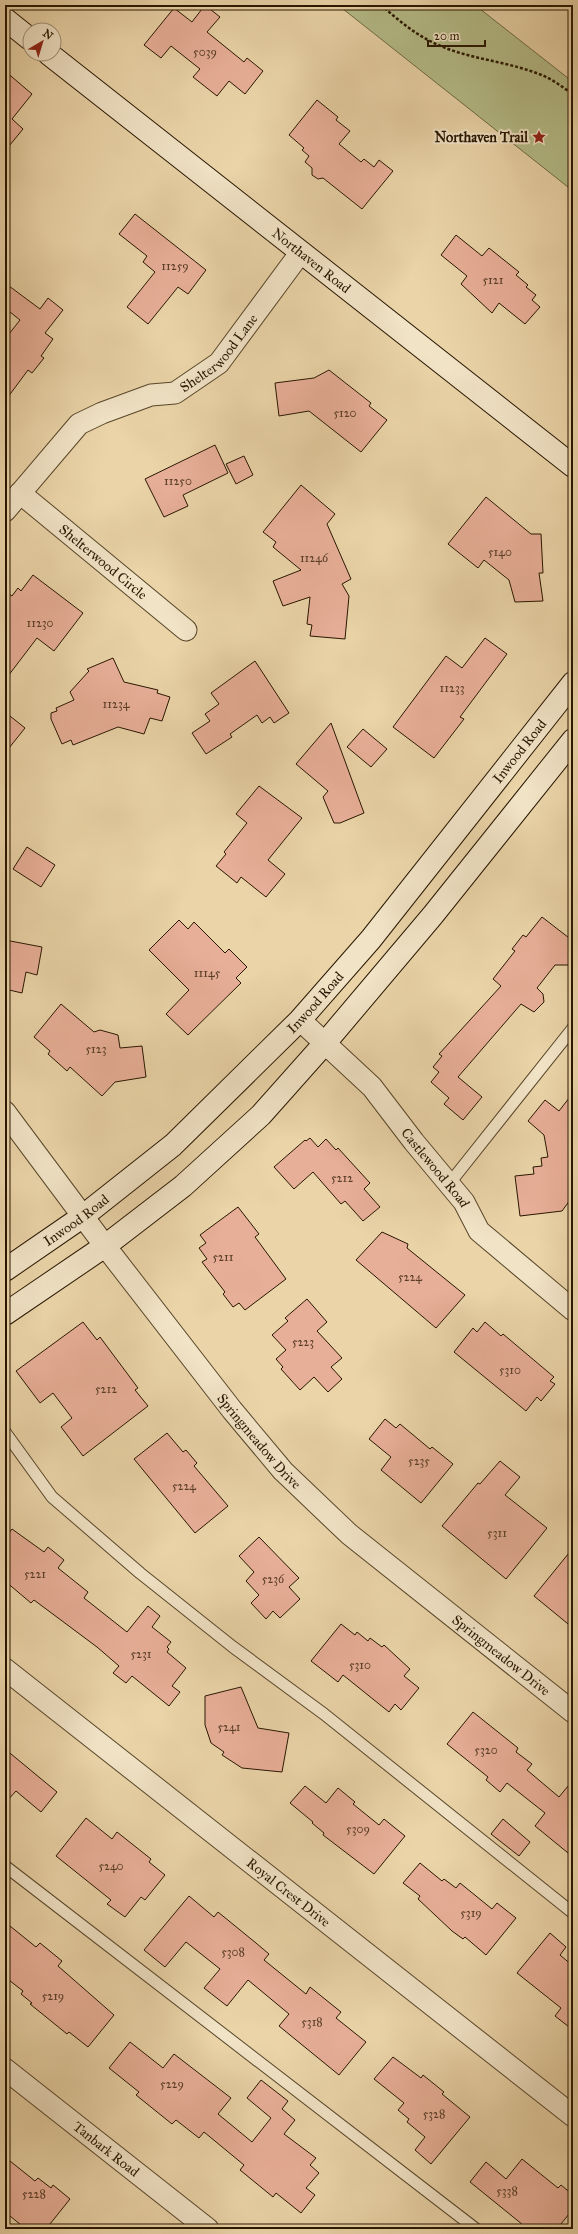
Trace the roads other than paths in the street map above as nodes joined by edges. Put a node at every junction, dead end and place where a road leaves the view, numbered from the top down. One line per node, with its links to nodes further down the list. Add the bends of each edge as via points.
1 (5, 19): 2 (main road)
2 (22, 33)
3 (60, 62): 4 (main road, Northaven Road)
4 (301, 252): 5 (main road, Northaven Road); 6 (street, Shelterwood Lane, via 219,363 175,393 151,395 79,424)
5 (573, 466)
6 (20, 492): 7 (street, Shelterwood Lane); 8 (street, Shelterwood Circle)
7 (5, 511)
8 (186, 630)
9 (573, 683): 11 (main road, Inwood Road, via 371,939)
10 (573, 740): 13 (main road, via 434,915)
11 (300, 1020): 13 (street, Castlewood Road); 16 (main road, Inwood Road, via 173,1146)
12 (573, 1028): 15 (lane)
13 (325, 1043): 15 (street, Castlewood Road, via 372,1087); 17 (main road, via 255,1120 183,1186)
14 (5, 1112): 16 (street, Springmeadow Drive)
15 (449, 1184): 19 (street, Castlewood Road, via 464,1202 479,1231)
16 (82, 1217): 17 (street, Springmeadow Drive); 18 (main road, Inwood Road)
17 (105, 1246): 20 (main road); 23 (street, Springmeadow Drive, via 232,1410 284,1471 349,1534)
18 (5, 1270)
19 (572, 1306)
20 (5, 1314)
21 (5, 1432): 25 (lane, via 52,1497 140,1573 233,1647 324,1714)
22 (5, 1669): 27 (street, Royal Crest Drive)
23 (573, 1712)
24 (5, 1866): 29 (lane)
25 (573, 1913)
26 (5, 2069): 28 (street, Tanbark Road)
27 (573, 2116)
28 (208, 2229)
29 (476, 2229)

